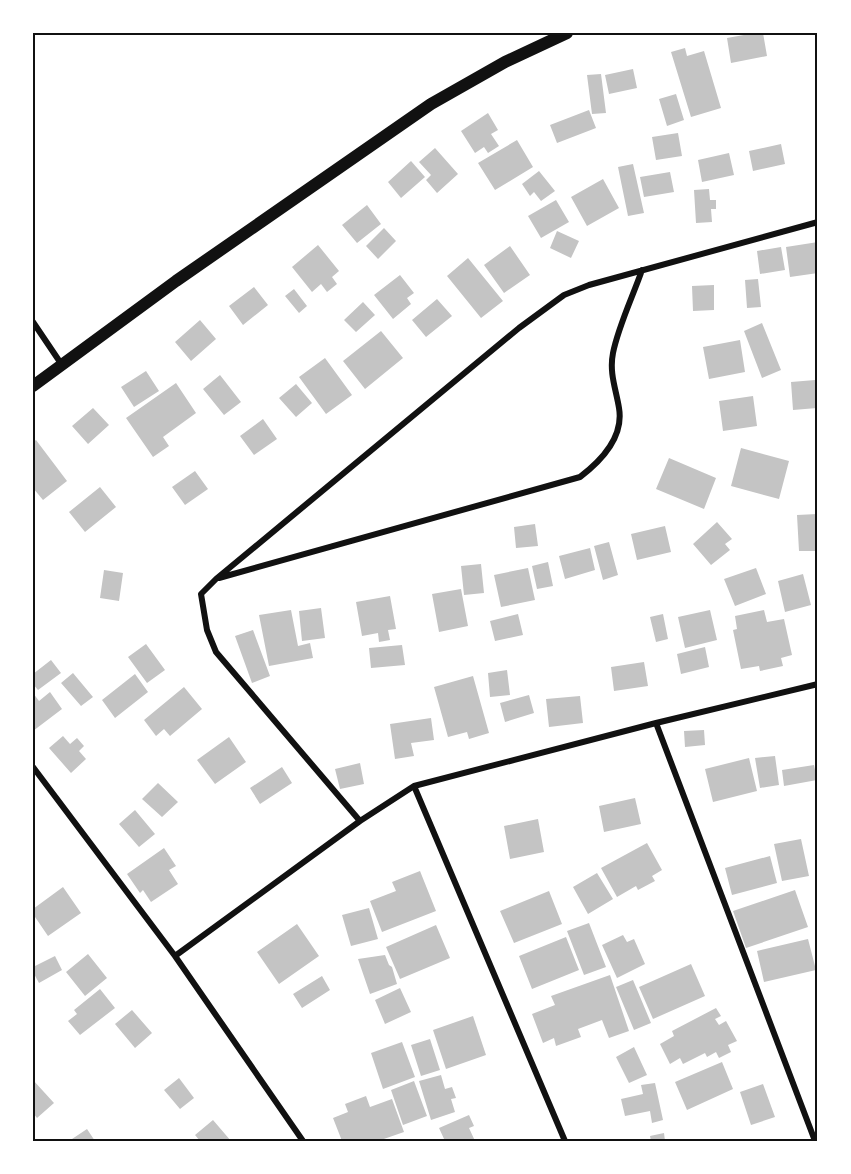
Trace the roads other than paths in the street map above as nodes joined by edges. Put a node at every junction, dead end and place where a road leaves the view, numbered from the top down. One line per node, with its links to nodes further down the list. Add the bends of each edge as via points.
1 (567, 33): 5 (main road, via 505,62 431,105 176,281)
2 (818, 222): 3 (street)
3 (642, 270): 7 (street, via 572,292 543,309); 7 (street, via 613,353 619,427 593,467 580,477)
4 (33, 322): 5 (street)
5 (62, 365): 6 (main road)
6 (33, 386)
7 (216, 579): 12 (street, via 201,594 207,630 216,652)
8 (818, 684): 9 (street)
9 (656, 723): 11 (street); 16 (street)
10 (33, 767): 13 (street)
11 (414, 786): 12 (street); 15 (street)
12 (360, 821): 13 (street)
13 (175, 956): 14 (street)
14 (303, 1141)
15 (565, 1141)
16 (815, 1141)

